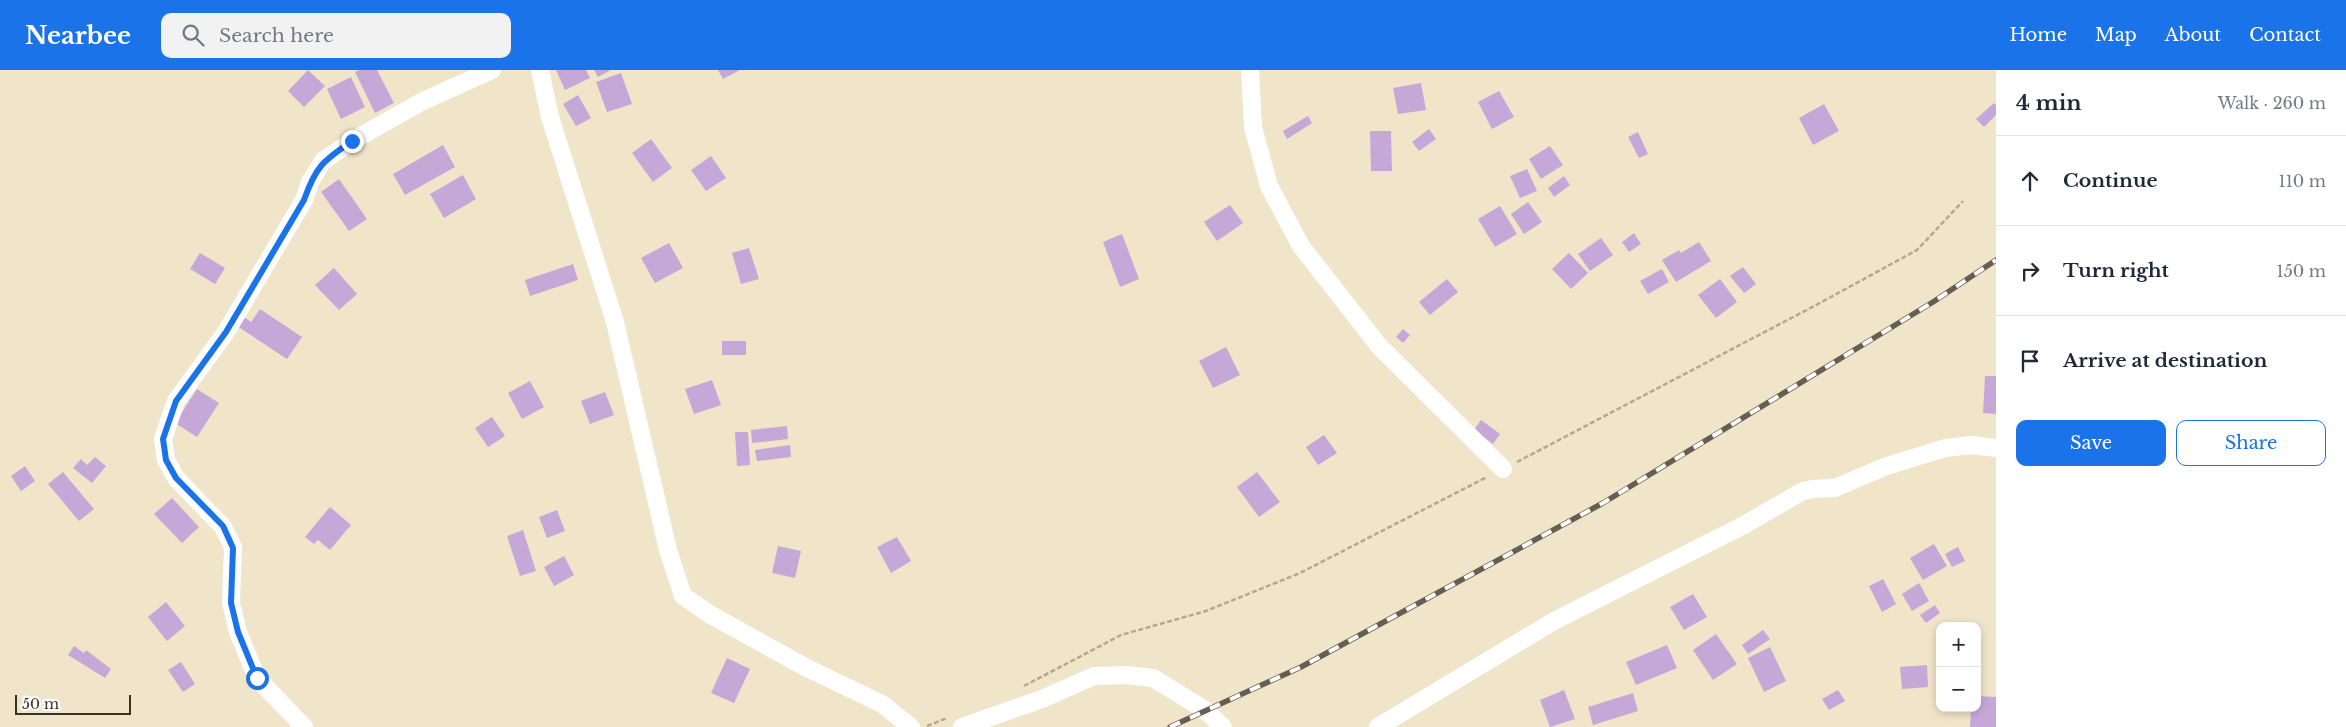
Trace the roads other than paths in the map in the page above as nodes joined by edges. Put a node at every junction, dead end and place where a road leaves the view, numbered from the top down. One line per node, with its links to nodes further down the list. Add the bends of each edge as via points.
1 (492, 70): 7 (street, via 423,102 352,141 324,161 226,332 176,401 166,427 163,439 166,460 176,478 223,526 233,548 231,603 238,632 257,678)
2 (540, 70): 8 (street, via 550,117 615,322 668,550 683,596 711,615 882,704)
3 (1250, 70): 5 (street, via 1253,127 1269,186 1300,246 1379,346)
4 (1996, 448): 10 (street, via 1972,445 1945,448 1884,467 1835,488 1801,492 1744,525 1554,621)
5 (1503, 469)
6 (955, 722): 9 (street, via 1042,698 1094,676 1126,675 1153,678 1205,710)
7 (304, 727)
8 (911, 727)
9 (1224, 727)
10 (1378, 727)

